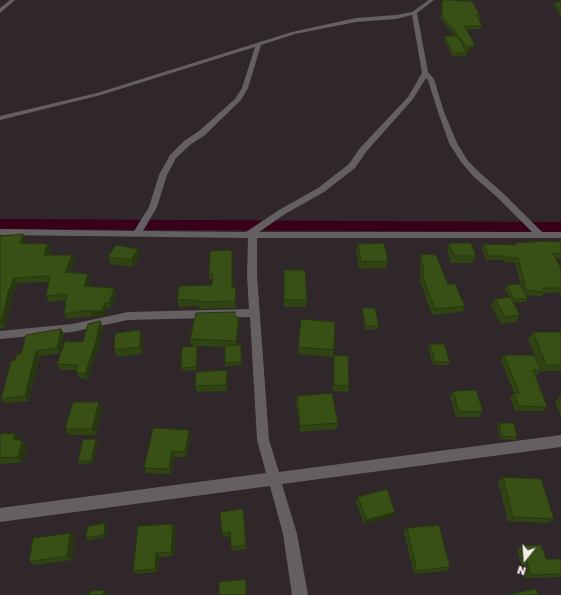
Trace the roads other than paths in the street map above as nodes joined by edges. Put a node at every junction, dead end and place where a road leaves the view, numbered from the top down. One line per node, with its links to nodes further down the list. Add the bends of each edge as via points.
1 (14, 0): 3 (street)
2 (432, 0): 4 (street)
3 (0, 11)
4 (414, 13): 5 (street, via 334,24); 6 (street)
5 (259, 43): 7 (street, via 99,94); 9 (street, via 245,88 238,100 173,157 163,175 153,207)
6 (425, 73): 10 (street, via 410,98 352,166 321,190 282,212); 11 (street, via 430,79 453,143 465,162)
7 (0, 118)
8 (0, 232): 9 (street)
9 (136, 234): 10 (street)
10 (250, 235): 11 (street); 13 (street)
11 (540, 235): 12 (street)
12 (561, 235)
13 (255, 313): 14 (street, via 128,316 72,328); 16 (street, via 263,440)
14 (0, 335)
15 (561, 441): 16 (street)
16 (273, 479): 17 (street); 18 (street, via 290,534)
17 (0, 515)
18 (300, 595)

